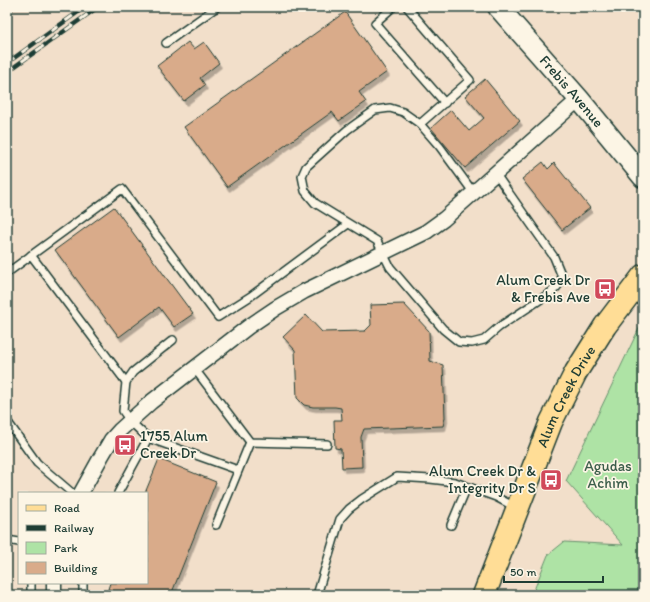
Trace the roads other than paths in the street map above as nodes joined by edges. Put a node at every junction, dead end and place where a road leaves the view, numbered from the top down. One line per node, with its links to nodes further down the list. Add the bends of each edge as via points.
1 (217, 7): 5 (lane)
2 (394, 7): 7 (lane, via 375,23)
3 (407, 7): 7 (lane, via 470,80)
4 (498, 7): 6 (main road, Frebis Avenue)
5 (166, 43)
6 (580, 99): 9 (street); 10 (main road, Frebis Avenue)
7 (444, 103): 8 (lane)
8 (420, 124): 11 (lane); 12 (lane, via 403,112 390,108 375,110 347,130 306,166 302,176 305,191 315,203)
9 (495, 173): 11 (street); 13 (lane, via 554,258 562,280 556,288 484,340 472,343 459,342 443,329 390,267)
10 (643, 177)
11 (474, 192): 13 (street, via 426,232)
12 (348, 224): 13 (lane, via 377,241); 14 (lane, via 251,296 218,317 122,189)
13 (383, 253): 18 (street, via 276,308)
14 (31, 256): 15 (lane); 19 (lane)
15 (7, 273)
16 (643, 276): 30 (main road, Alum Creek Drive, via 605,326 576,372 543,440)
17 (173, 340): 19 (lane, via 133,372)
18 (194, 368): 21 (street); 23 (lane)
19 (126, 382): 21 (lane, via 122,411)
20 (7, 421): 27 (lane, via 38,463)
21 (130, 421): 22 (lane); 28 (street, via 111,440)
22 (148, 438): 25 (lane); 29 (lane)
23 (250, 442): 24 (lane); 25 (lane)
24 (327, 444)
25 (238, 470): 31 (lane)
26 (467, 486): 30 (lane); 32 (lane); 41 (lane, via 430,478 397,477 362,499 340,519)
27 (71, 492)
28 (82, 492)
29 (119, 492)
30 (517, 508): 42 (main road, Alum Creek Drive)
31 (216, 525)
32 (451, 525)
33 (7, 540): 34 (lane)
34 (18, 542)
35 (31, 584): 38 (lane)
36 (54, 584): 39 (street)
37 (83, 584): 40 (lane)
38 (31, 595)
39 (54, 595)
40 (82, 595)
41 (317, 595)
42 (484, 595)

